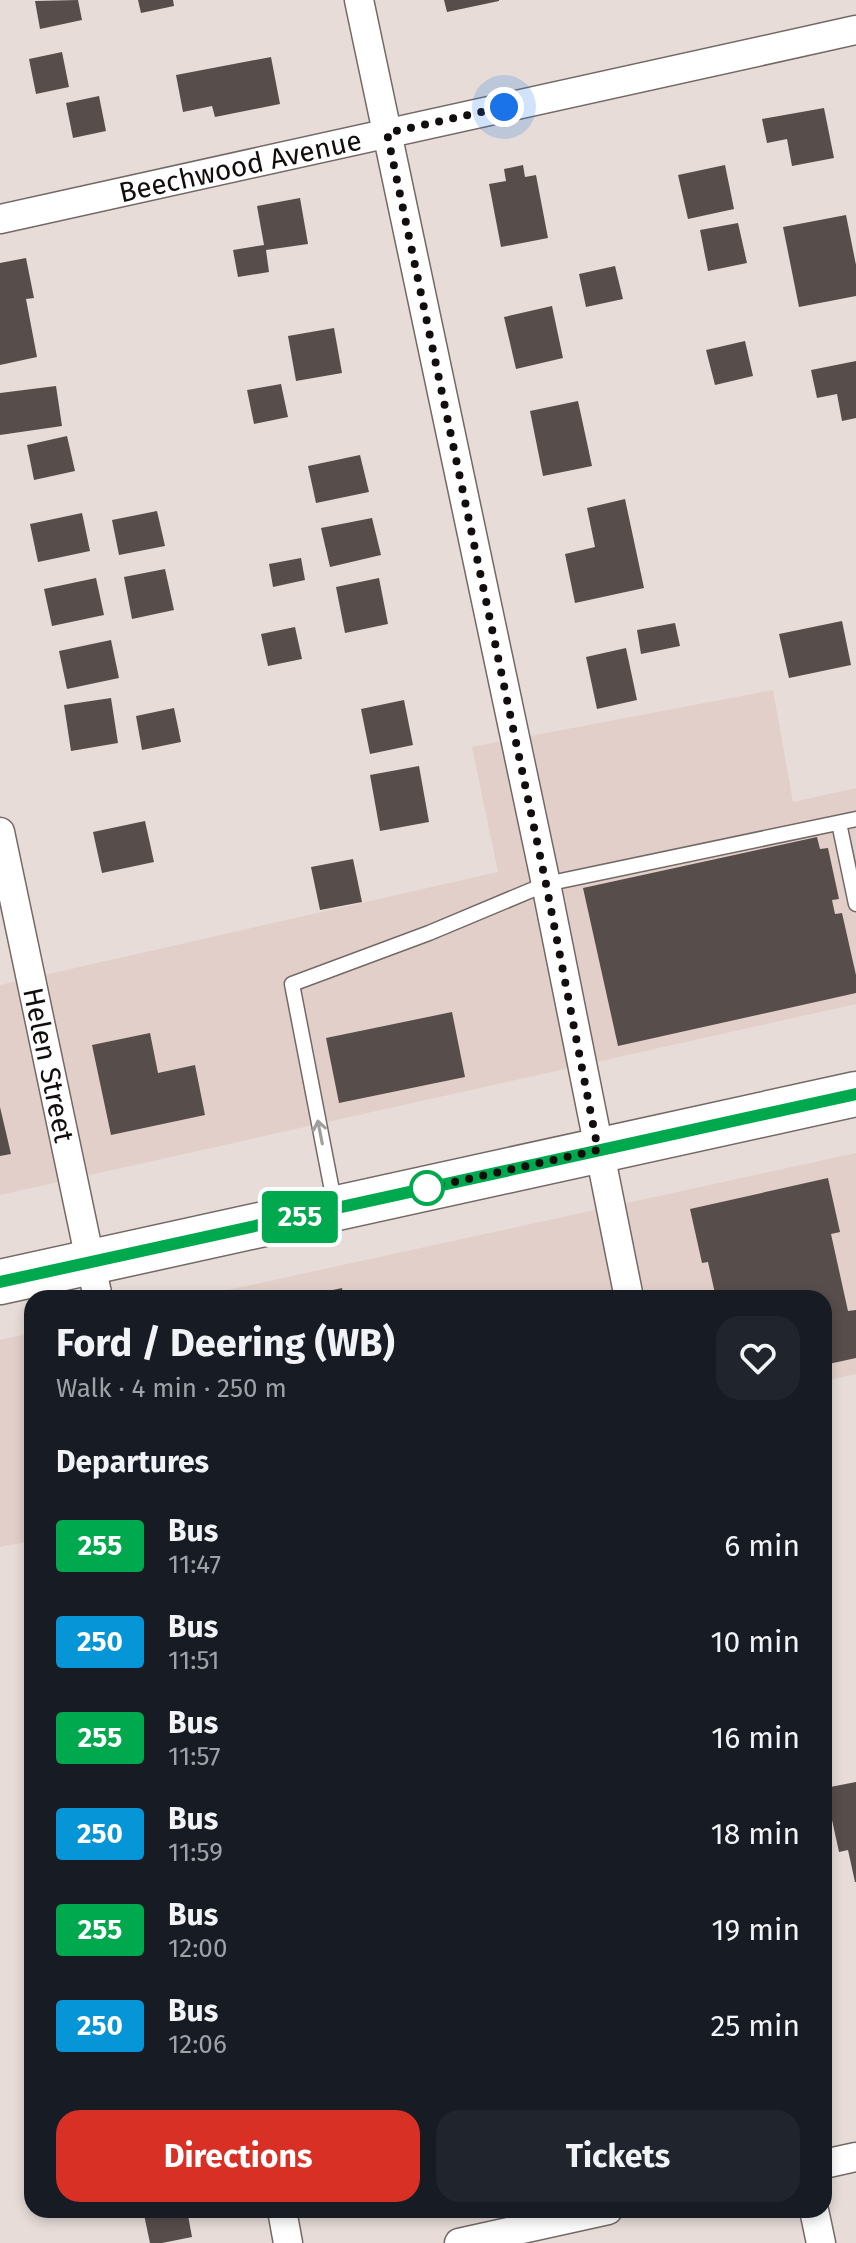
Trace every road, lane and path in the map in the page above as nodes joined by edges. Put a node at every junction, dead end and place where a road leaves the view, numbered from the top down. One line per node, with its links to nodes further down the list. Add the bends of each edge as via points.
1 (359, 0): 3 (street)
2 (856, 30): 3 (street, Beechwood Avenue)
3 (387, 133): 4 (street, Beechwood Avenue); 8 (street)
4 (0, 219)
5 (856, 819): 6 (lane)
6 (839, 823): 8 (lane); 9 (lane)
7 (0, 832): 13 (street, Helen Street)
8 (546, 884): 11 (street); 12 (lane, one-way to 8, via 292,984)
9 (856, 904)
10 (856, 1094): 11 (main road)
11 (598, 1150): 12 (main road); 15 (street)
12 (335, 1209): 13 (main road)
13 (95, 1280): 14 (main road)
14 (0, 1282)
15 (627, 1290)
16 (856, 2157): 17 (street)
17 (832, 2162)
18 (283, 2218): 21 (street)
19 (572, 2218): 22 (street)
20 (816, 2218): 23 (street)
21 (288, 2243)
22 (459, 2243)
23 (821, 2243)

